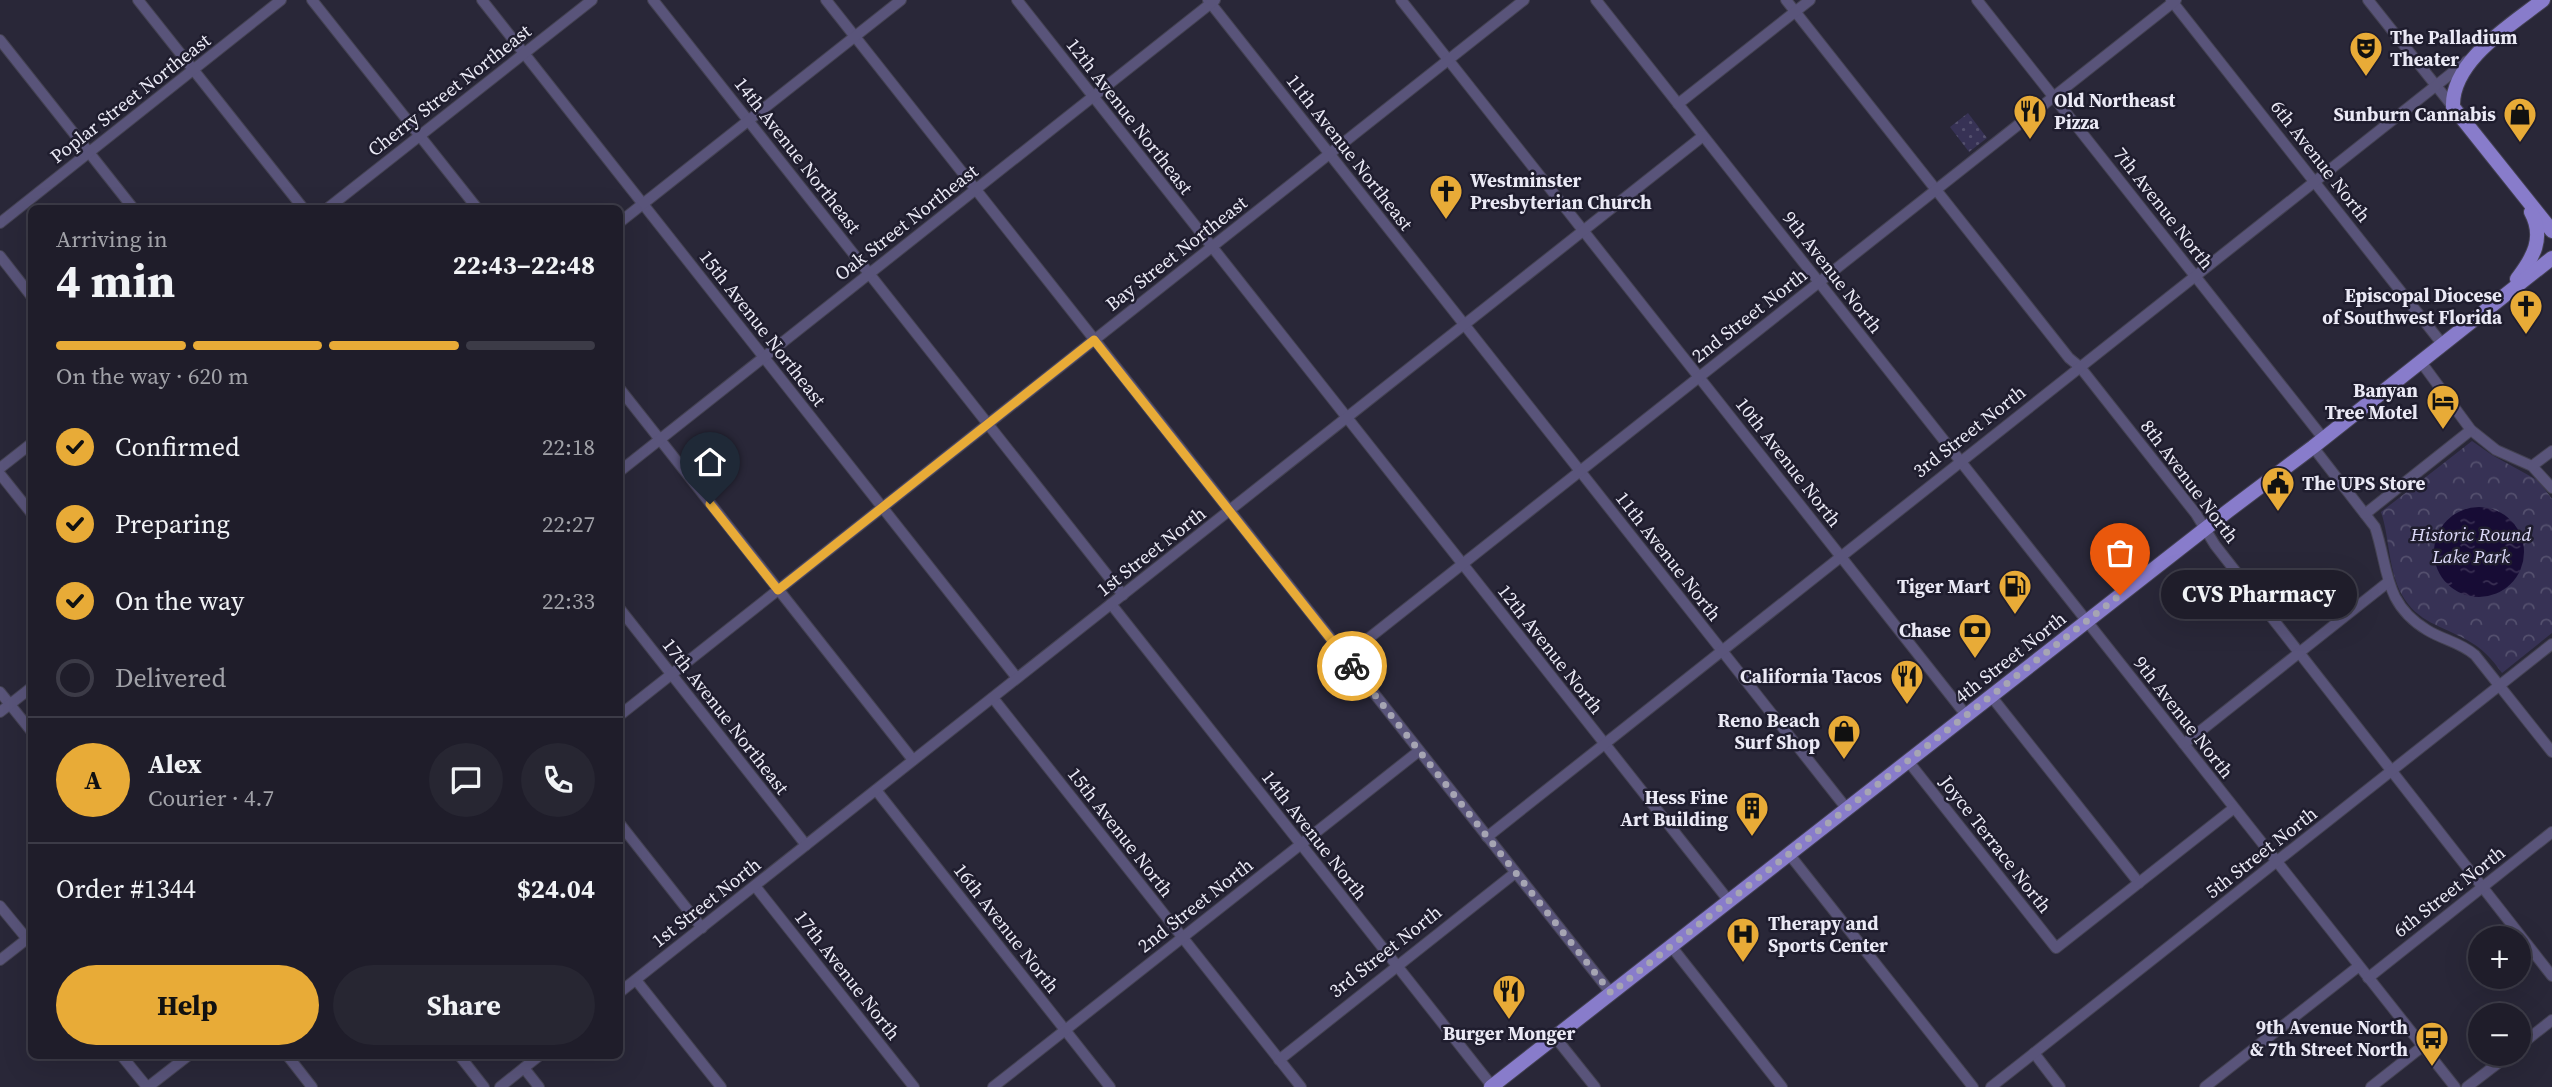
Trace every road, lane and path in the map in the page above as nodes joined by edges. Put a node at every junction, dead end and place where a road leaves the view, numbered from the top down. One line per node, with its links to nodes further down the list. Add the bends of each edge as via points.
1 (138, 0): 26 (street)
2 (281, 0): 26 (street, Poplar Street Northeast)
3 (312, 0): 33 (street)
4 (482, 0): 23 (street, 15th Avenue Northeast)
5 (592, 0): 23 (street, Cherry Street Northeast)
6 (653, 0): 32 (street, 14th Avenue Northeast)
7 (826, 0): 21 (street)
8 (901, 0): 21 (street)
9 (1017, 0): 28 (street, 12th Avenue Northeast)
10 (1401, 0): 25 (street, 10th Avenue North)
11 (1524, 0): 25 (street, Bay Street Northeast)
12 (1596, 0): 30 (street, 9th Avenue North)
13 (1786, 0): 20 (street, 8th Avenue North)
14 (1810, 0): 20 (street)
15 (1977, 0): 29 (street, 7th Avenue North)
16 (2368, 0): 27 (street)
17 (2543, 0): 24 (main road, 3rd Street North)
18 (1211, 1): 28 (street, Oak Street Northeast); 36 (street, 11th Avenue Northeast)
19 (2173, 1): 29 (street, 2nd Street North); 37 (street, 6th Avenue North)
20 (1795, 12): 30 (street); 39 (street, 8th Avenue North)
21 (855, 37): 32 (street); 38 (street)
22 (0, 40): 35 (street)
23 (524, 53): 33 (street, Cherry Street Northeast); 41 (street, 15th Avenue Northeast)
24 (2475, 55): 27 (street, 3rd Street North); 31 (main road, 3rd Street North, via 2456,86)
25 (1448, 60): 36 (street, Bay Street Northeast); 48 (street, 10th Avenue North)
26 (193, 70): 35 (street, Poplar Street Northeast); 43 (street)
27 (2436, 86): 31 (street); 37 (street, 3rd Street North)
28 (1093, 97): 38 (street, Oak Street Northeast); 50 (street, 12th Avenue Northeast)
29 (2053, 97): 39 (street, 2nd Street North); 54 (street, 7th Avenue North)
30 (1678, 104): 34 (street, 9th Avenue North)
31 (2452, 107): 40 (main road)
32 (748, 121): 41 (street); 53 (street, 14th Avenue Northeast)
33 (419, 136): 44 (street, Cherry Street Northeast); 45 (street)
34 (1703, 136): 48 (street, 1st Street North); 55 (street, 9th Avenue North)
35 (89, 152): 42 (street); 47 (street, Poplar Street Northeast)
36 (1329, 154): 50 (street, Bay Street Northeast); 58 (street, 11th Avenue Northeast)
37 (2315, 182): 54 (street, 3rd Street North); 60 (street, 6th Avenue North)
38 (975, 189): 53 (street, Oak Street Northeast); 59 (street)
39 (1936, 190): 55 (street, 2nd Street North); 63 (street, 8th Avenue North)
40 (2523, 195): 49 (main road); 56 (main road, via 2536,220 2538,246)
41 (643, 204): 46 (street); 61 (street, 15th Avenue Northeast)
42 (131, 205)
43 (301, 205)
44 (332, 205)
45 (475, 205)
46 (623, 220)
47 (0, 222)
48 (1584, 231): 58 (street, 1st Street North); 64 (street, 10th Avenue North)
49 (2552, 231)
50 (1212, 247): 59 (street, Bay Street Northeast); 66 (street, 12th Avenue Northeast)
51 (0, 256): 57 (street)
52 (2552, 258): 56 (main road, 4th Street North)
53 (869, 273): 61 (street, Oak Street Northeast); 67 (street, 14th Avenue Northeast)
54 (2195, 277): 63 (street, 3rd Street North); 70 (street, 7th Avenue North)
55 (1819, 282): 64 (street, 2nd Street North); 73 (street, 9th Avenue North)
56 (2509, 291): 60 (main road, 4th Street North)
57 (28, 292)
58 (1465, 325): 66 (street, 1st Street North); 77 (street, 11th Avenue North)
59 (1094, 340): 67 (street, Bay Street Northeast); 82 (street)
60 (2443, 345): 62 (main road, 4th Street North)
61 (764, 357): 69 (street, Oak Street Northeast); 80 (street, 15th Avenue Northeast)
62 (2421, 362): 68 (street); 70 (main road, 4th Street North)
63 (2080, 368): 73 (street, 3rd Street North); 84 (street, 8th Avenue North)
64 (1699, 377): 77 (street, 2nd Street North); 85 (street, 10th Avenue North)
65 (623, 393): 69 (street)
66 (1347, 418): 82 (street, 1st Street North); 86 (street, 12th Avenue North)
67 (988, 424): 80 (street, Bay Street Northeast); 89 (street, 14th Avenue Northeast)
68 (2471, 430): 74 (street, via 2496,450); 83 (street)
69 (659, 439): 76 (street, Oak Street Northeast); 88 (street)
70 (2318, 443): 83 (street, 7th Avenue North); 84 (main road, 4th Street North)
71 (28, 446): 75 (street)
72 (2552, 451): 74 (street)
73 (1961, 462): 85 (street, 3rd Street North); 92 (street, 9th Avenue North)
74 (2532, 466): 79 (street)
75 (0, 468)
76 (623, 469)
77 (1580, 471): 86 (street, 2nd Street North); 94 (street, 11th Avenue North)
78 (0, 474): 81 (street)
79 (2552, 488)
80 (882, 507): 88 (street, Bay Street Northeast); 98 (street, 15th Avenue Northeast)
81 (28, 509)
82 (1229, 511): 89 (street, 1st Street North); 96 (street)
83 (2365, 514): 87 (street, 7th Avenue North, via 2375,527)
84 (2204, 529): 92 (main road, 4th Street North); 95 (street, 8th Avenue North)
85 (1841, 556): 94 (street, 3rd Street North); 107 (street, 10th Avenue North)
86 (1462, 564): 96 (street, 2nd Street North); 109 (street, 12th Avenue North)
87 (2387, 583): 95 (street); 99 (street, 7th Avenue North, via 2416,624 2465,646)
88 (778, 590): 97 (street, Bay Street Northeast); 113 (street)
89 (1123, 595): 90 (street, 1st Street North)
90 (1111, 604): 98 (street, 1st Street North); 122 (street, 14th Avenue North)
91 (623, 613): 97 (street, 17th Avenue Northeast)
92 (2087, 621): 102 (main road, 4th Street North); 110 (street, 9th Avenue North)
93 (2552, 644): 99 (street, 5th Street North)
94 (1722, 651): 109 (street, 3rd Street North); 118 (street, 11th Avenue North)
95 (2300, 653): 110 (street); 115 (street, 8th Avenue North)
96 (1345, 657): 111 (street)
97 (671, 674): 106 (street, Bay Street Northeast); 123 (street, 17th Avenue Northeast)
98 (1017, 678): 103 (street, 1st Street North)
99 (2499, 685): 112 (street, 7th Avenue North); 115 (street, 5th Street North)
100 (28, 690): 104 (street)
101 (0, 692): 104 (street)
102 (1991, 696): 107 (main road, 4th Street North); 127 (street)
103 (993, 698): 113 (street, 1st Street North); 133 (street, 15th Avenue North)
104 (10, 704): 105 (street); 108 (street)
105 (0, 712)
106 (623, 713)
107 (1966, 715): 114 (main road, 4th Street North)
108 (28, 727)
109 (1604, 744): 121 (street, 3rd Street North); 130 (street, 12th Avenue North)
110 (2184, 744): 117 (street, 9th Avenue North)
111 (1419, 751): 121 (street); 122 (street, 2nd Street North)
112 (2552, 752)
113 (913, 760): 116 (street, 1st Street North)
114 (1908, 761): 118 (main road, 4th Street North); 127 (street, Joyce Terrace North, via 2056,948)
115 (2392, 770): 125 (street, 5th Street North); 129 (street, 8th Avenue North)
116 (876, 790): 123 (street, 1st Street North); 146 (street, 16th Avenue North)
117 (2234, 808): 125 (street, 9th Avenue North); 127 (street)
118 (1847, 809): 124 (main road, 4th Street North)
119 (623, 828): 132 (street)
120 (2552, 832): 129 (street, 6th Street North)
121 (1487, 837): 126 (street)
122 (1300, 844): 133 (street, 2nd Street North); 139 (street, 14th Avenue North)
123 (806, 845): 128 (street, 1st Street North)
124 (1789, 854): 130 (main road, 4th Street North); 172 (street)
125 (2276, 862): 138 (street, 9th Avenue North); 150 (street, 5th Street North)
126 (1515, 873): 139 (street, 3rd Street North); 144 (street)
127 (2139, 883)
128 (755, 886): 132 (street, 1st Street North); 165 (street, 17th Avenue North)
129 (2483, 886): 140 (street, 8th Avenue North); 141 (street, 6th Street North)
130 (1728, 901): 136 (main road, 4th Street North)
131 (0, 906): 134 (street)
132 (702, 928): 142 (street, 1st Street North)
133 (1182, 937): 146 (street, 2nd Street North); 156 (street, 15th Avenue North)
134 (28, 938)
135 (28, 941): 137 (street)
136 (1671, 946): 144 (main road, 4th Street North); 171 (street)
137 (0, 960)
138 (2359, 966): 141 (street, 9th Avenue North); 175 (street)
139 (1397, 967): 156 (street, 3rd Street North); 169 (street, 14th Avenue North)
140 (2552, 976)
141 (2368, 978): 149 (street, 9th Avenue North)
142 (636, 980): 143 (street, 1st Street North); 164 (street)
143 (623, 990)
144 (1611, 993): 147 (main road, 4th Street North)
145 (2552, 1020): 148 (street)
146 (1065, 1030): 166 (street, 2nd Street North); 167 (street, 16th Avenue North)
147 (1555, 1037): 169 (main road, 4th Street North); 170 (street)
148 (2531, 1037)
149 (2423, 1046): 176 (street); 177 (street, 9th Avenue North)
150 (2034, 1053): 173 (street, 5th Street North); 174 (street)
151 (124, 1059): 159 (street)
152 (184, 1059): 159 (street)
153 (290, 1059): 160 (street)
154 (462, 1059): 161 (street)
155 (535, 1059): 158 (street)
156 (1279, 1060): 168 (street, 15th Avenue North)
157 (2494, 1066): 178 (street)
158 (524, 1068): 162 (street); 163 (street)
159 (148, 1087)
160 (312, 1087)
161 (484, 1087)
162 (500, 1087)
163 (539, 1087)
164 (721, 1087)
165 (914, 1087)
166 (993, 1087)
167 (1110, 1087)
168 (1301, 1087)
169 (1491, 1087)
170 (1595, 1087)
171 (1782, 1087)
172 (1973, 1087)
173 (1991, 1087)
174 (2060, 1087)
175 (2205, 1087)
176 (2371, 1087)
177 (2455, 1087)
178 (2467, 1087)

